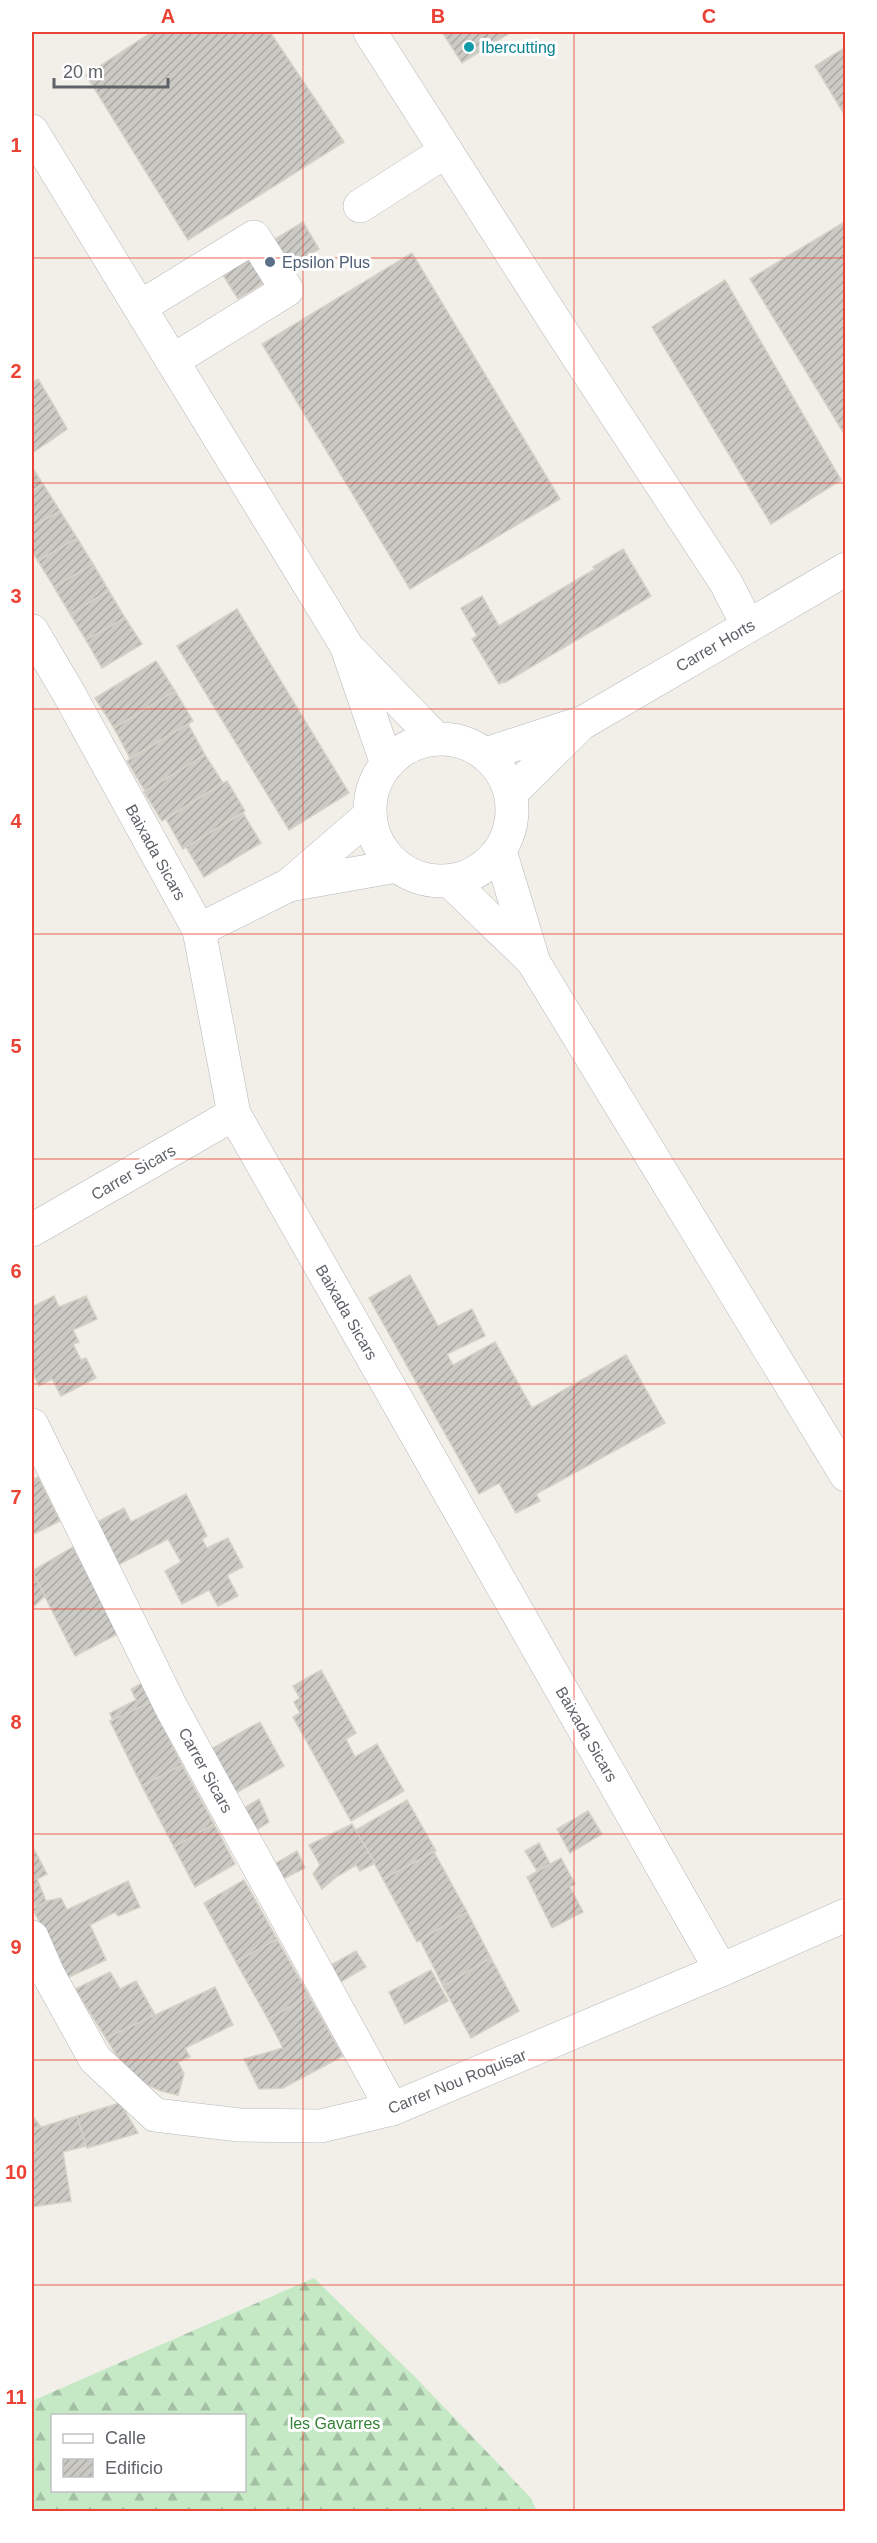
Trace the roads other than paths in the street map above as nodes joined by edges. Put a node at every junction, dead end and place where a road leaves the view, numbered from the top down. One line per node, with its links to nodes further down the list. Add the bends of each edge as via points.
1 (370, 32): 3 (street)
2 (32, 131): 5 (street)
3 (446, 151): 4 (street); 8 (street, via 726,583)
4 (360, 206)
5 (140, 307): 6 (street); 6 (street, via 254,237 287,290)
6 (172, 361): 10 (street)
7 (846, 568): 8 (street, Carrer Horts)
8 (748, 626): 11 (street, Carrer Horts)
9 (32, 632): 21 (street, Baixada Sicars)
10 (346, 645): 12 (street); 14 (street)
11 (584, 722): 13 (street, Carrer Horts); 15 (street, Carrer Horts)
12 (436, 739): 13 (street, via 462,742); 14 (street, via 409,746)
13 (486, 754): 15 (street, via 502,772)
14 (387, 764): 16 (street, via 372,793)
15 (511, 793): 17 (street, via 512,823)
16 (370, 815): 18 (street, via 378,843); 20 (street)
17 (500, 851): 19 (street, via 478,872); 22 (street)
18 (397, 866): 19 (street, via 422,879); 20 (street)
19 (450, 881): 22 (street)
20 (289, 885): 21 (street)
21 (199, 930): 23 (street, Baixada Sicars)
22 (534, 963): 26 (street)
23 (234, 1114): 24 (street, Carrer Sicars); 29 (street, Baixada Sicars)
24 (32, 1230)
25 (32, 1425): 31 (street, Carrer Sicars, via 172,1709)
26 (846, 1475)
27 (846, 1915): 29 (street, Carrer Nou Roquisar)
28 (32, 1936): 30 (street, Carrer Nou Roquisar)
29 (721, 1970): 31 (street, Carrer Nou Roquisar)
30 (40, 1976): 31 (street, Carrer Nou Roquisar, via 95,2059 155,2115 239,2125 321,2126)
31 (392, 2109)

